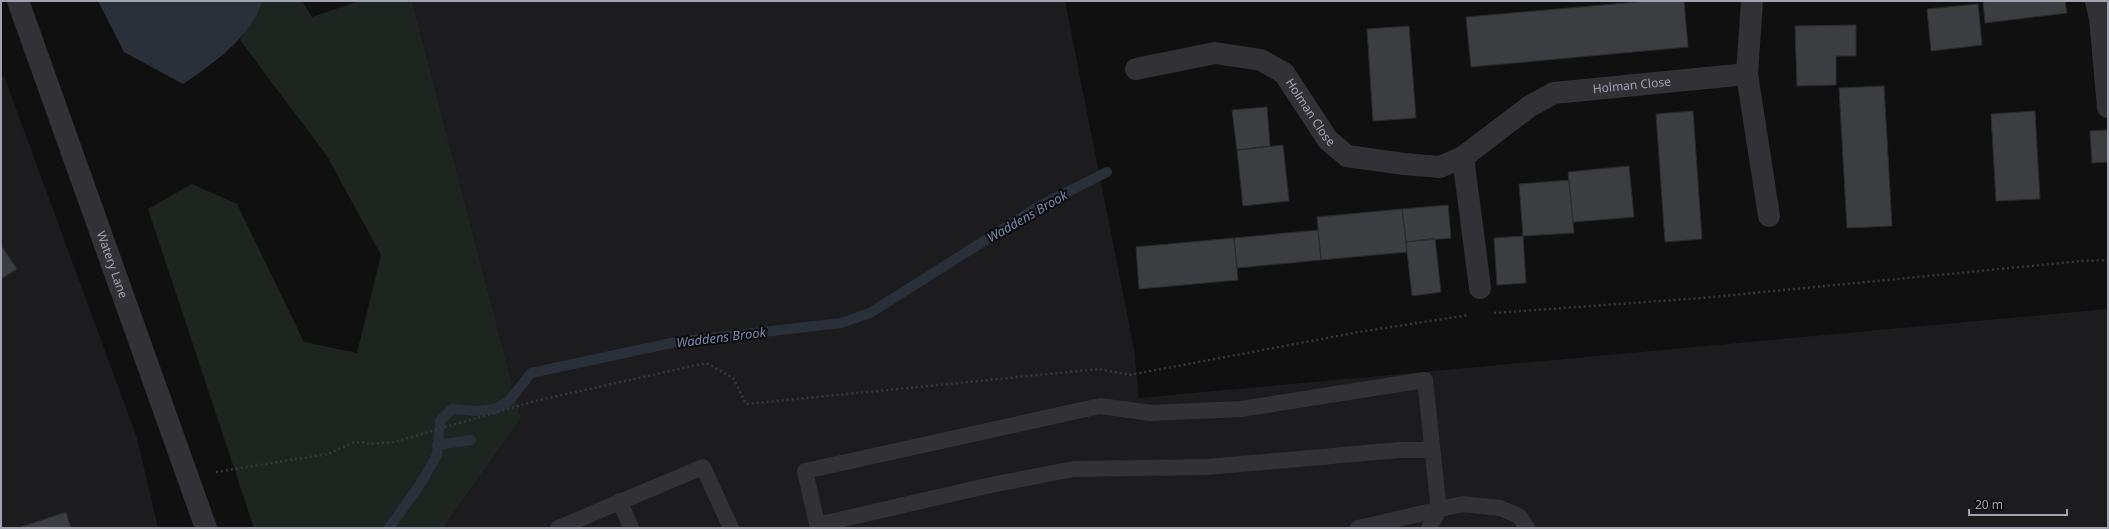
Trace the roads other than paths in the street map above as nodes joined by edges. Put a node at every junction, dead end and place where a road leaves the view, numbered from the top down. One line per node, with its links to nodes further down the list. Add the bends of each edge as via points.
1 (18, 1): 15 (street, Watery Lane)
2 (1752, 1): 6 (street)
3 (2096, 1): 4 (street)
4 (2106, 62): 7 (street)
5 (1136, 69): 8 (street, Holman Close, via 1215,53 1261,60 1284,74 1328,140 1347,156 1440,166)
6 (1747, 74): 8 (street, Holman Close, via 1554,93 1530,106); 9 (street)
7 (2108, 107)
8 (1463, 157): 10 (street)
9 (1769, 216)
10 (1480, 288)
11 (1432, 450): 13 (lane); 14 (lane, via 1400,450 1207,467 1074,469 991,485); 14 (lane, via 1425,380 1241,409 1151,413 1100,406 805,471)
12 (620, 501): 16 (lane); 17 (lane); 18 (lane, via 703,466)
13 (1439, 510): 19 (lane); 20 (lane); 21 (lane, via 1463,504 1500,508 1519,516)
14 (818, 526)
15 (206, 528)
16 (558, 528)
17 (631, 528)
18 (731, 528)
19 (1358, 528)
20 (1429, 528)
21 (1527, 528)

